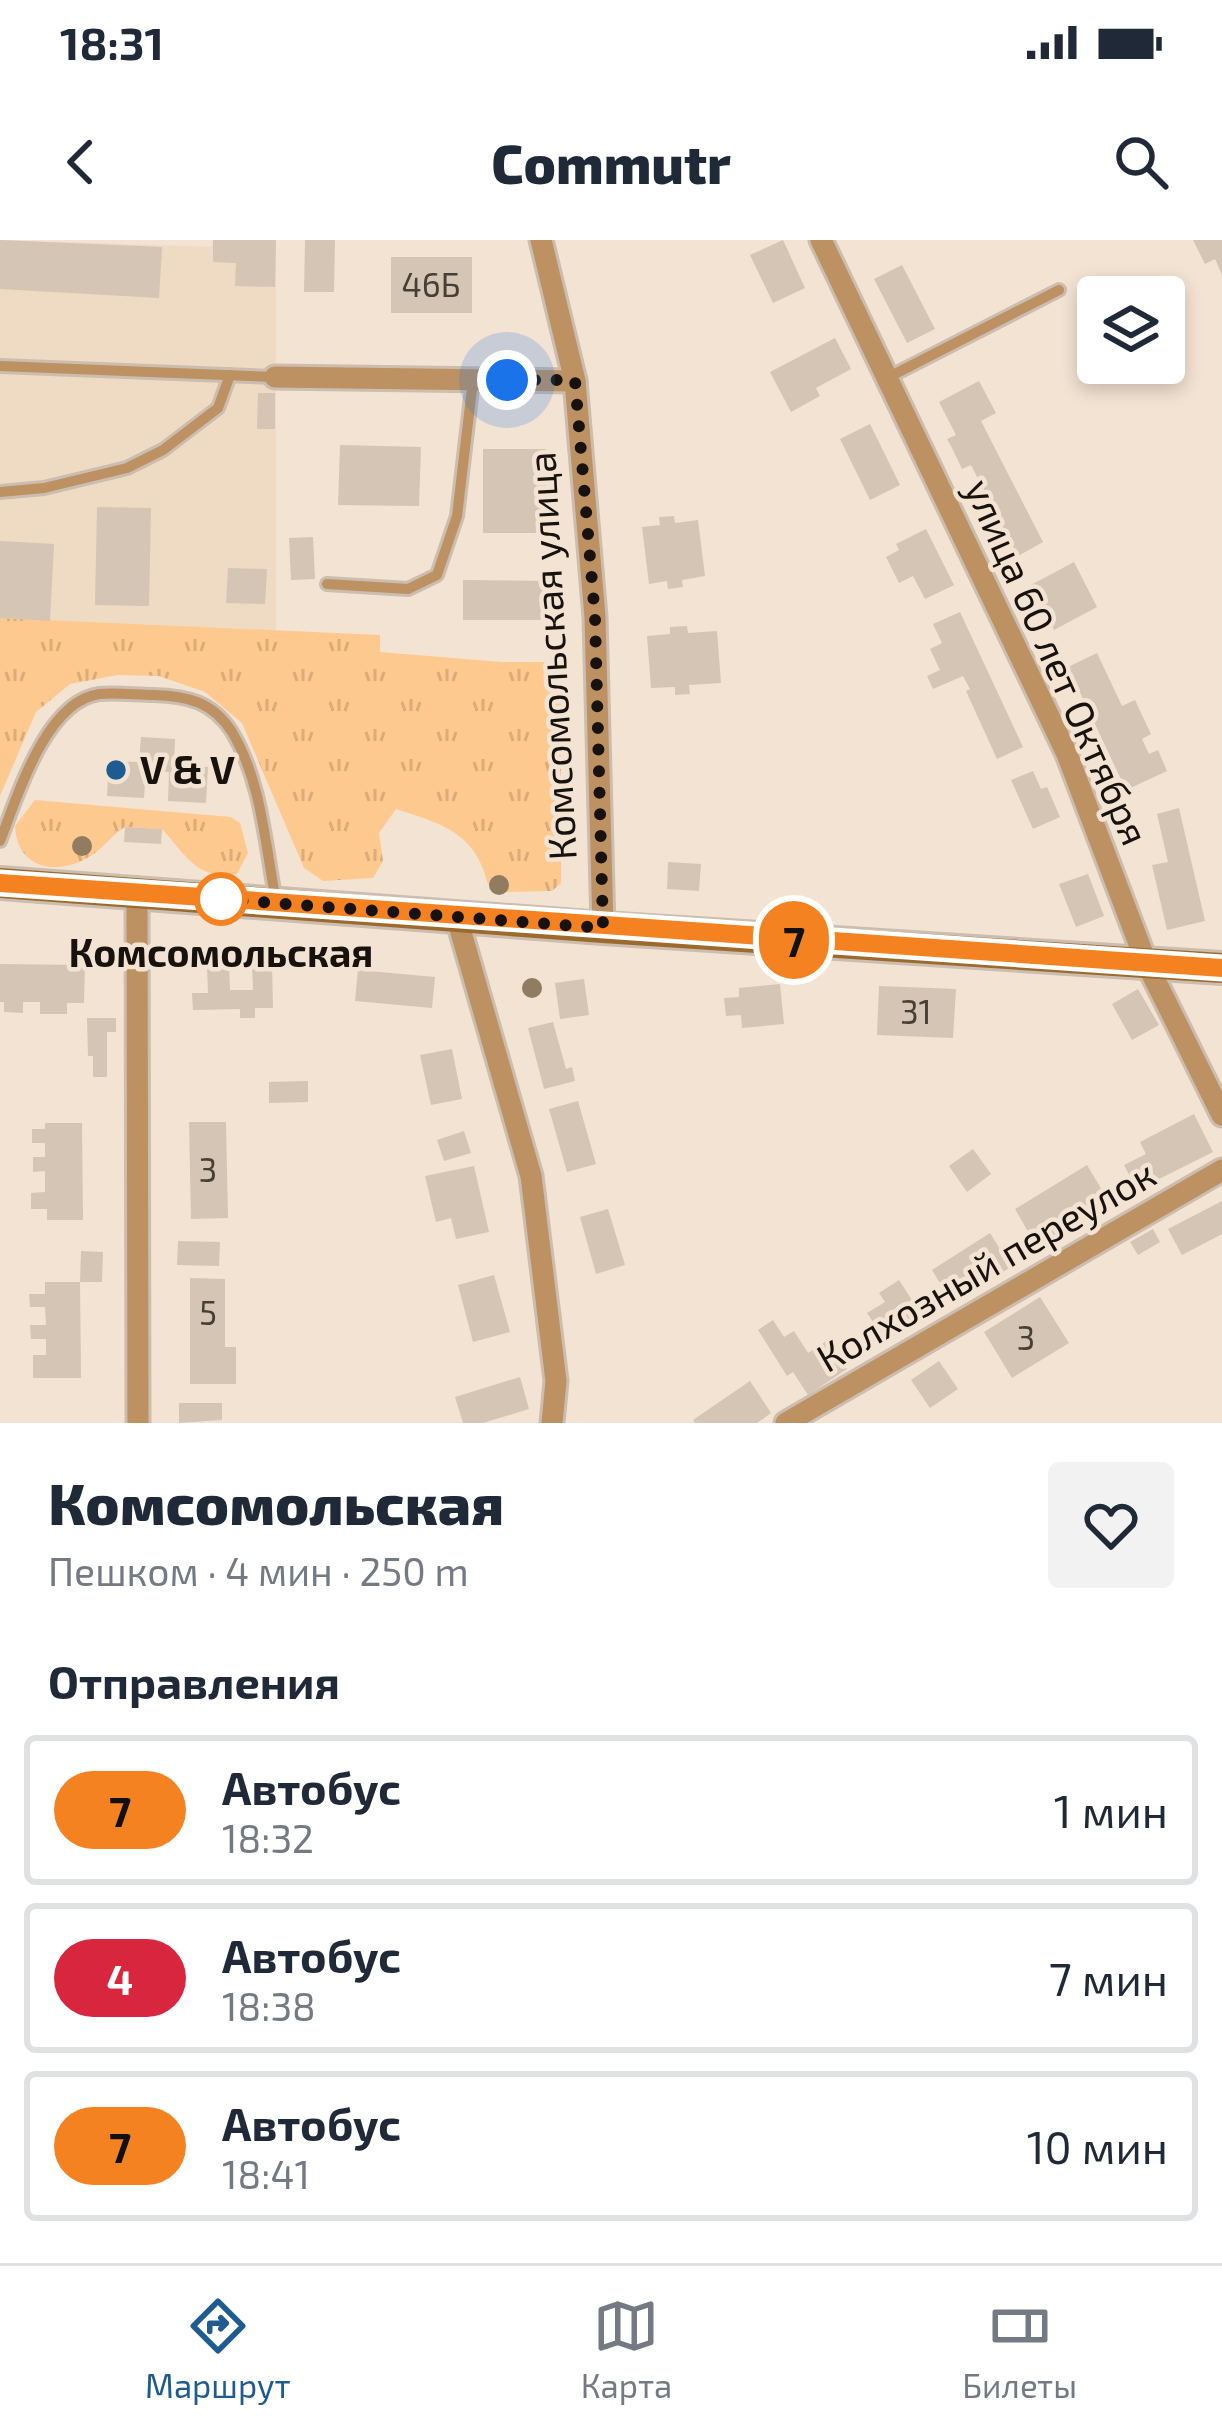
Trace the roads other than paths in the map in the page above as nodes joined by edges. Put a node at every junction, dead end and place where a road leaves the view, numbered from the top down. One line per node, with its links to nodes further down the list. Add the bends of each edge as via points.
1 (541, 240): 9 (street, Комсомольская улица)
2 (821, 240): 7 (street, улица 60 лет Октября)
3 (1059, 290): 7 (lane)
4 (0, 366): 5 (lane)
5 (230, 375): 6 (lane); 10 (lane, via 218,409 164,450 127,468)
6 (275, 376): 8 (street)
7 (887, 377): 18 (street, улица 60 лет Октября, via 1067,754)
8 (473, 380): 9 (street); 11 (lane, via 457,516 437,575 408,589)
9 (575, 380): 17 (street, Комсомольская улица, via 595,617)
10 (0, 492)
11 (327, 584)
12 (0, 841): 15 (lane, via 38,747 70,708 95,694 176,696 212,705 232,733 253,779)
13 (0, 883): 14 (main road)
14 (137, 891): 15 (main road); 22 (street)
15 (276, 904): 16 (main road)
16 (456, 915): 17 (main road); 23 (street, via 531,1176 556,1381)
17 (603, 928): 18 (main road)
18 (1146, 962): 19 (main road); 20 (street, улица 60 лет Октября)
19 (1222, 968)
20 (1222, 1115)
21 (1222, 1170): 24 (street, Колхозный переулок)
22 (138, 1423)
23 (552, 1423)
24 (786, 1423)

